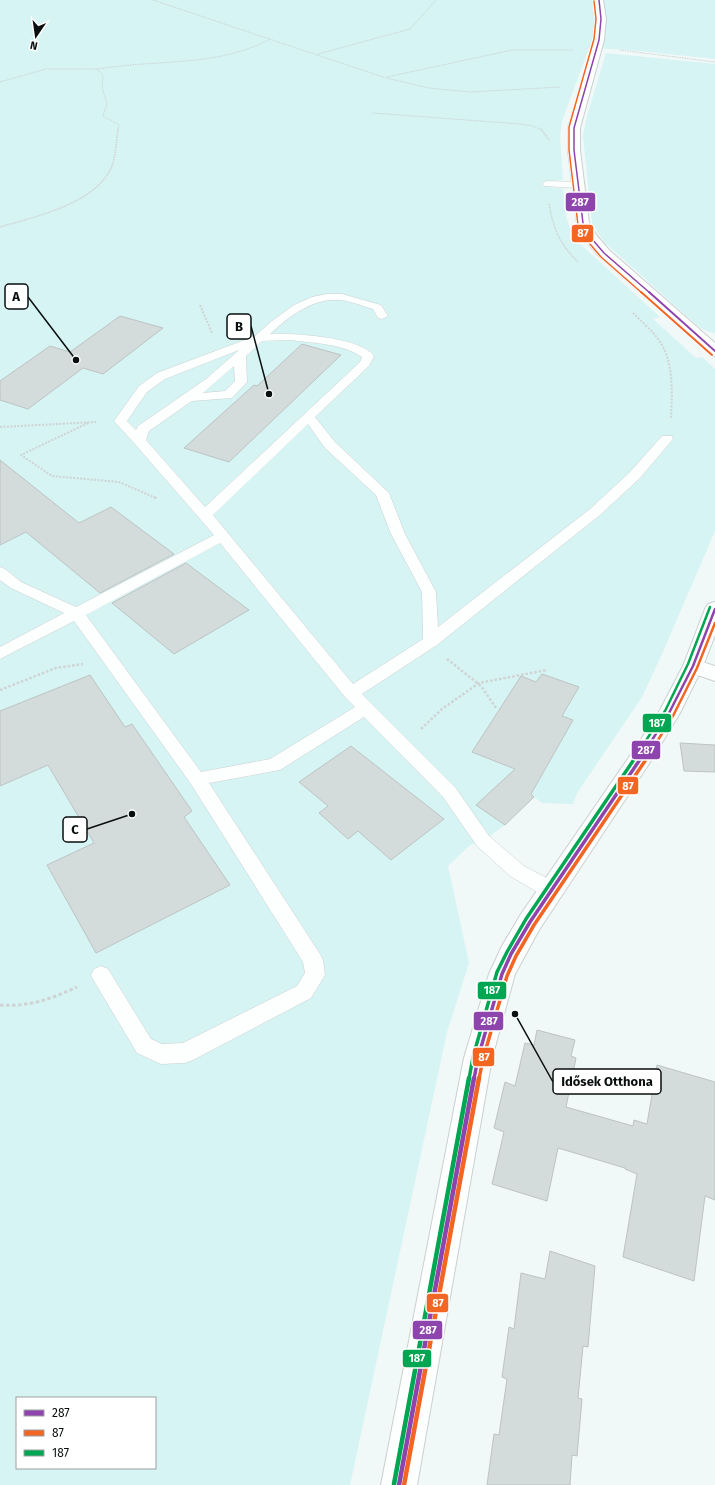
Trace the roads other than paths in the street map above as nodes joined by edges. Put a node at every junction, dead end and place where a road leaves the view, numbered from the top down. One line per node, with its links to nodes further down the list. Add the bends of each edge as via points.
1 (599, 0): 3 (street, via 601,19 597,50 574,128)
2 (547, 184): 3 (lane)
3 (578, 185): 6 (street, via 583,223 593,240)
4 (382, 316): 5 (lane, via 377,307 327,297 298,307)
5 (260, 338): 7 (lane); 9 (lane, via 288,337 336,343 359,350 368,356 365,364); 11 (lane, via 160,376 143,389 120,421)
6 (712, 345)
7 (240, 356): 8 (lane); 8 (lane, via 241,382 228,395)
8 (189, 397): 11 (lane, via 143,429)
9 (309, 417): 12 (lane); 18 (lane, via 330,445 382,493 398,534 429,592)
10 (667, 439): 18 (lane, via 635,475 595,512)
11 (139, 440): 12 (lane)
12 (202, 512): 13 (lane)
13 (222, 536): 17 (lane); 21 (lane)
14 (0, 572): 15 (lane)
15 (8, 586): 17 (lane)
16 (715, 609): 20 (street)
17 (76, 613): 19 (lane); 23 (lane)
18 (430, 643): 21 (lane)
19 (0, 654)
20 (704, 670): 24 (street, via 668,713 644,753)
21 (351, 693): 22 (lane)
22 (366, 708): 23 (lane, via 274,765); 24 (lane, via 449,792 483,841 517,871)
23 (197, 779): 25 (lane, via 313,960 315,975 304,992 192,1050 185,1053 161,1054 144,1046)
24 (551, 890): 26 (street, via 513,951 503,973 479,1051)
25 (101, 975)
26 (399, 1485)

